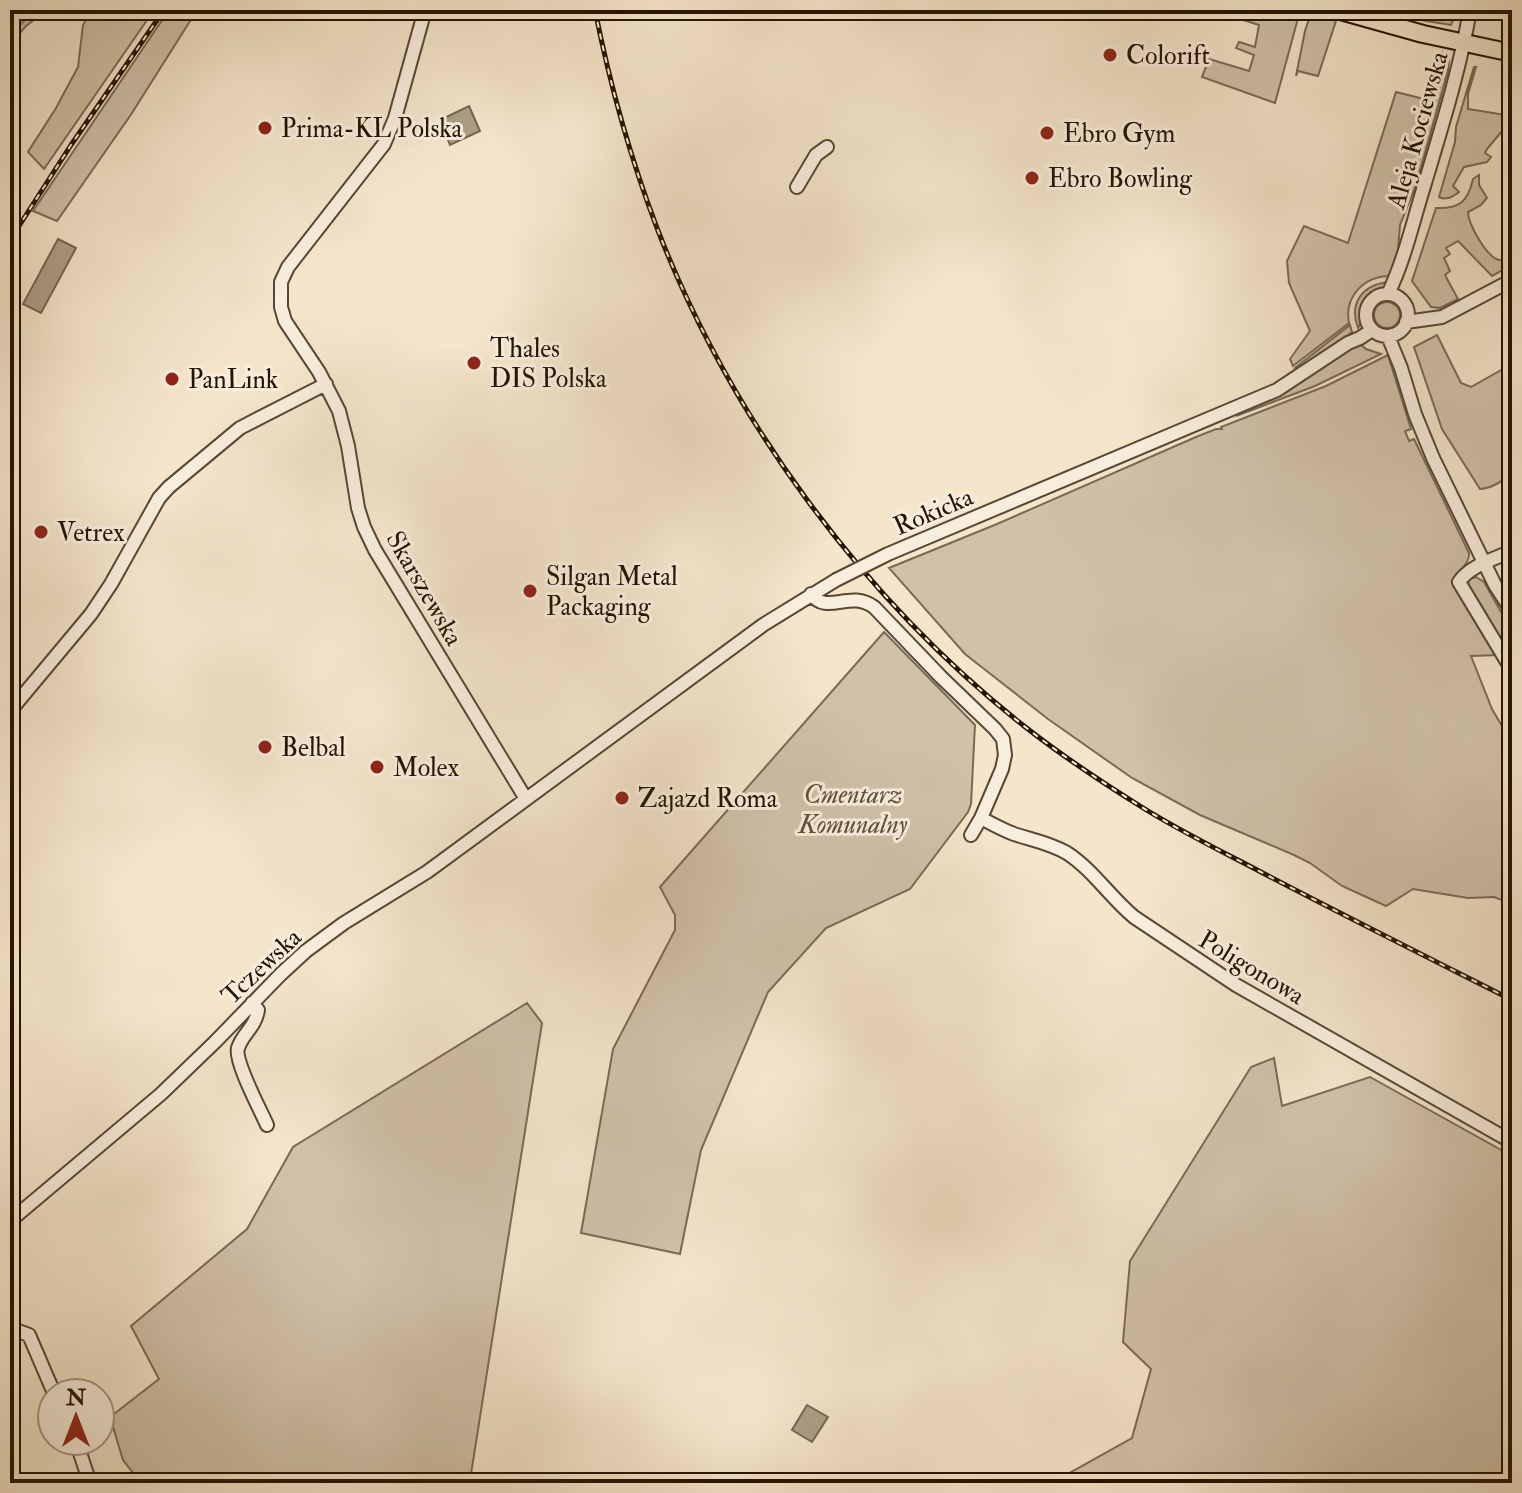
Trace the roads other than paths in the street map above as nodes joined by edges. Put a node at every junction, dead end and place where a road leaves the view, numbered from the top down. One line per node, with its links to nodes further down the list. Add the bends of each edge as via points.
1 (425, 10): 13 (street, Skarszewska, via 384,144 301,248 281,282 285,321)
2 (1337, 10): 4 (main road)
3 (1470, 10): 4 (street, Aleja Kociewska)
4 (1464, 44): 5 (main road); 9 (street, Aleja Kociewska)
5 (1512, 53)
6 (827, 147): 7 (street)
7 (797, 187)
8 (1512, 280): 10 (street, via 1442,317)
9 (1393, 296): 10 (street, via 1406,307); 11 (street, via 1381,295 1370,303)
10 (1407, 318): 12 (street)
11 (1370, 326): 12 (street, via 1380,335); 16 (street, Rokicka, bridge, via 1277,390 888,554)
12 (1392, 334): 15 (street, via 1415,414)
13 (326, 384): 19 (street, via 240,428 169,487 91,614); 21 (street, Skarszewska, via 344,427 356,499 375,550)
14 (1512, 551): 15 (street)
15 (1484, 564): 17 (street); 18 (street, via 1459,582)
16 (811, 594): 20 (street, Rokicka); 22 (street, via 823,604 853,599 874,607 1003,739 1002,769)
17 (1512, 611)
18 (1512, 670)
19 (10, 711)
20 (564, 771): 21 (street, Tczewska)
21 (526, 799): 24 (street, Tczewska, via 427,872 325,937)
22 (981, 818): 23 (street); 26 (street, Poligonowa, via 1068,854 1134,917 1236,985)
23 (971, 835)
24 (252, 1003): 25 (street, via 258,1010 256,1021 239,1045 237,1058); 27 (street, Tczewska, via 161,1094)
25 (267, 1125)
26 (1512, 1142)
27 (10, 1221)
28 (10, 1328): 29 (street, via 29,1335)
29 (47, 1377)
30 (81, 1457): 31 (street)
31 (90, 1483)

